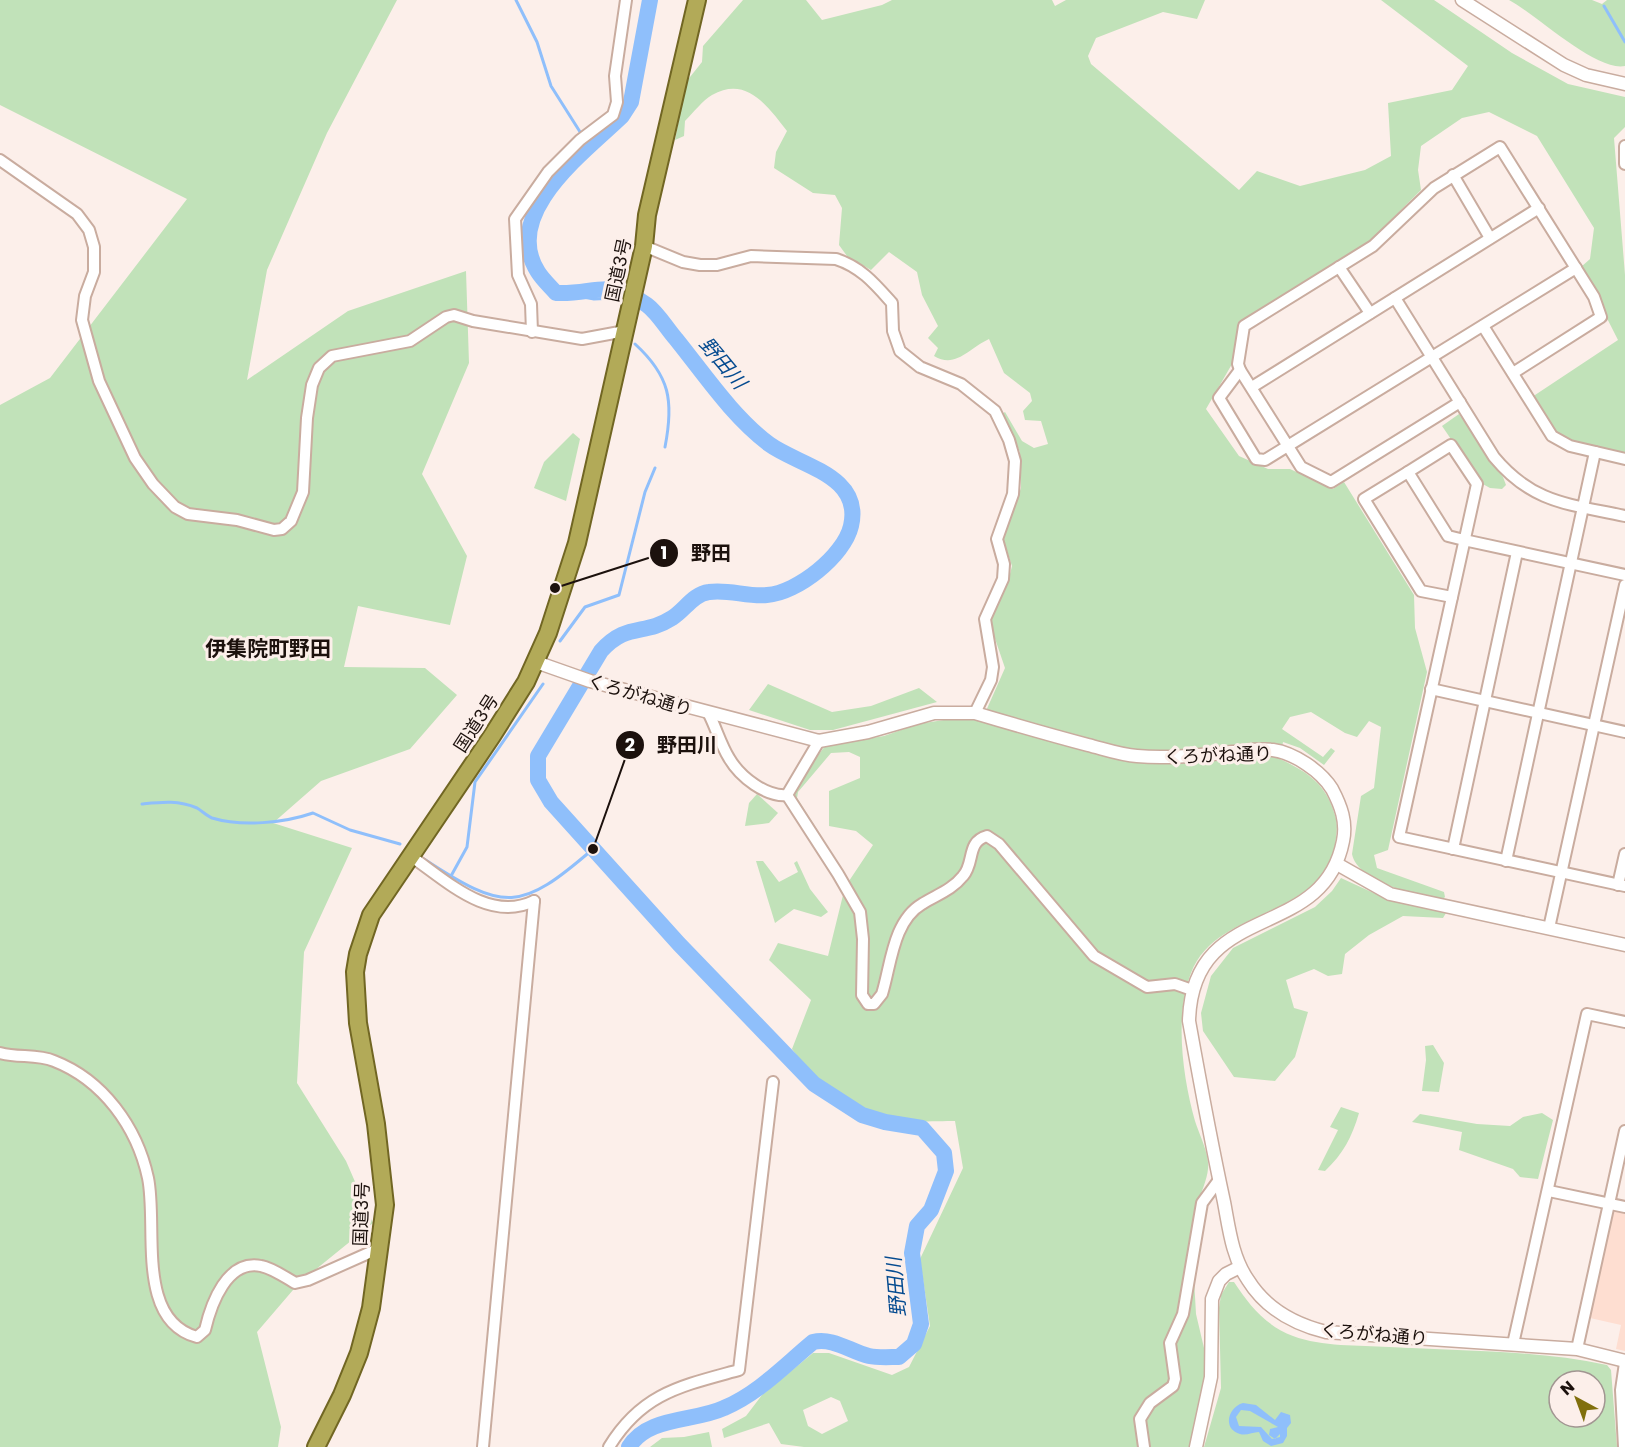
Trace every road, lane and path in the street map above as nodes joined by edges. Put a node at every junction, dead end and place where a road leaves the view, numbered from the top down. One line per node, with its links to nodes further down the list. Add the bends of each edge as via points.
1 (626, 0): 18 (street, via 613,115 548,172 515,219 518,275 531,304)
2 (696, 0): 11 (highway, 国道3号, via 647,215)
3 (1462, 0): 4 (street, via 1564,65)
4 (1625, 84)
5 (1625, 146): 7 (street)
6 (0, 160): 18 (street, via 77,214 89,230 94,272 82,320 99,381 135,458 153,484 175,507 188,514 237,520 274,530 291,521 303,492 306,418 312,385 319,368 332,356 410,341 454,315)
7 (1625, 164)
8 (1453, 175): 9 (street, via 1500,147); 10 (street); 12 (street, via 1373,246)
9 (1539, 208): 10 (street); 13 (street)
10 (1490, 238): 14 (street)
11 (644, 246): 17 (highway, 国道3号); 40 (street, via 700,265 751,256 836,259 849,263 892,303 892,331 900,351 909,360 961,384 998,415 1012,450 1015,481 997,539 1004,564 1003,579 985,619 992,673)
12 (1339, 267): 15 (street); 20 (street, via 1244,326)
13 (1576, 268): 16 (street); 21 (street, via 1601,317)
14 (1395, 298): 15 (street); 19 (street)
15 (1370, 313): 22 (street)
16 (1483, 326): 19 (street); 21 (street)
17 (625, 331): 18 (street, via 582,339); 36 (highway, 国道3号, via 578,543)
18 (532, 332)
19 (1432, 358): 23 (street); 24 (street)
20 (1240, 370): 22 (street); 24 (street, via 1219,398 1256,459 1265,460)
21 (1513, 373): 25 (street, via 1552,436 1570,447)
22 (1252, 387): 24 (street)
23 (1460, 402): 24 (street, via 1330,483 1301,467); 28 (street, via 1494,458 1519,483 1551,500)
24 (1289, 447)
25 (1595, 452): 26 (street); 28 (street)
26 (1625, 459)
27 (1408, 472): 30 (street, via 1448,536); 30 (street, via 1451,445 1477,484); 35 (street, via 1364,499 1421,591)
28 (1583, 507): 29 (street); 32 (street)
29 (1625, 516)
30 (1464, 540): 31 (street); 35 (street)
31 (1517, 552): 32 (street); 38 (street)
32 (1571, 563): 33 (street); 39 (street)
33 (1625, 575)
34 (1625, 585): 42 (street)
35 (1452, 597): 37 (street)
36 (536, 662): 41 (street, くろがね通り); 48 (highway, 国道3号, via 492,736)
37 (1431, 689): 38 (street); 46 (street, via 1399,837)
38 (1485, 700): 39 (street); 46 (street)
39 (1539, 712): 42 (street); 49 (street)
40 (975, 713): 44 (street, くろがね通り, via 934,713); 50 (street, くろがね通り, via 1135,756 1274,750 1292,757 1328,783 1341,808 1344,834)
41 (710, 714): 44 (street, くろがね通り); 45 (street, via 729,759 739,771 769,794)
42 (1594, 725): 43 (street); 51 (street)
43 (1625, 732)
44 (819, 741): 45 (street)
45 (787, 795): 55 (street, via 860,912 862,995 868,1004 874,1004 882,994 905,919 920,904 939,897 965,875 974,845 987,836 999,844 1094,956 1147,987 1175,984)
46 (1453, 849): 49 (street)
47 (1625, 854): 52 (street)
48 (409, 855): 64 (highway, 国道3号, via 371,915 355,972 358,1023 382,1170 385,1205); 71 (street, via 483,905 519,909 534,901)
49 (1506, 861): 51 (street)
50 (1336, 864): 53 (street, via 1390,894); 55 (street, くろがね通り, via 1314,894 1216,949 1197,974)
51 (1561, 873): 52 (street); 53 (street)
52 (1622, 886)
53 (1549, 928): 54 (street)
54 (1625, 945)
55 (1192, 990): 60 (street, くろがね通り, via 1190,1022)
56 (1625, 1023): 61 (street, via 1587,1014)
57 (0, 1053): 64 (street, via 54,1061 103,1094 124,1118 148,1177 156,1292 163,1310 184,1333 197,1336 205,1330 220,1288 240,1268 264,1266 295,1283)
58 (773, 1083): 72 (street, via 739,1370 655,1397 622,1426)
59 (1625, 1131): 62 (street)
60 (1219, 1180): 65 (street, くろがね通り); 73 (street, via 1202,1203 1183,1314 1170,1343 1175,1379 1173,1386 1150,1403 1140,1419)
61 (1549, 1191): 62 (street); 66 (street)
62 (1608, 1203): 63 (street); 67 (street)
63 (1625, 1207)
64 (380, 1248): 70 (highway, 国道3号, via 359,1353)
65 (1240, 1268): 66 (street, くろがね通り, via 1276,1311 1315,1329 1339,1334); 74 (street, via 1219,1281 1212,1299 1211,1377)
66 (1513, 1344): 67 (street, くろがね通り)
67 (1577, 1349): 68 (street, くろがね通り)
68 (1625, 1362): 69 (street)
69 (1623, 1416): 75 (street)
70 (316, 1447)
71 (483, 1447)
72 (609, 1447)
73 (1144, 1447)
74 (1196, 1447)
75 (1623, 1447)

